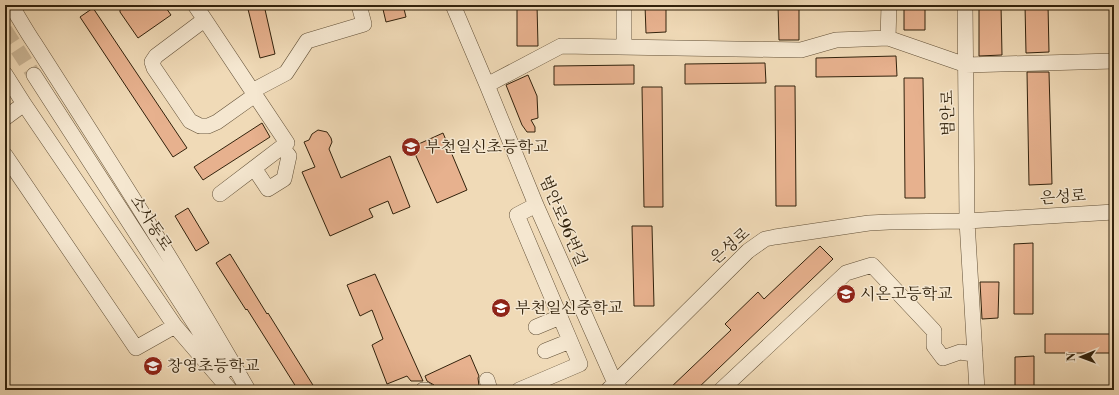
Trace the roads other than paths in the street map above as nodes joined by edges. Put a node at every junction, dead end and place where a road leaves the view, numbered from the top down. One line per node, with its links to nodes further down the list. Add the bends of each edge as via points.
1 (195, 5): 8 (street)
2 (359, 5): 16 (street, via 364,24 307,41 286,73)
3 (454, 5): 15 (street, 범안로96번길)
4 (624, 5): 10 (street)
5 (889, 5): 9 (street)
6 (965, 5): 12 (street, 범안로)
7 (14, 8): 35 (street, via 33,42 107,155)
8 (204, 20): 16 (street); 16 (street, via 156,56 152,62 154,68 190,121 200,126 217,122)
9 (888, 38): 10 (street, via 836,40 801,50); 12 (street)
10 (624, 46): 15 (street, via 561,46)
11 (1114, 61): 12 (street)
12 (966, 65): 25 (street, 범안로)
13 (5, 74): 17 (street)
14 (34, 75): 34 (street, 소사동로)
15 (487, 85): 23 (street, 범안로96번길)
16 (253, 93): 19 (street, via 287,143)
17 (24, 104): 18 (street); 27 (street)
18 (5, 118)
19 (282, 147): 21 (street); 21 (street, via 289,156 284,179 268,189)
20 (5, 154): 27 (street, via 136,348)
21 (254, 168): 22 (street)
22 (220, 194)
23 (536, 205): 26 (street, via 517,215); 32 (street, 범안로96번길)
24 (1114, 212): 25 (street, 은성로)
25 (967, 221): 31 (street); 32 (street, 은성로, via 876,223 765,239 748,251)
26 (560, 317): 28 (street); 29 (street)
27 (175, 326): 33 (street)
28 (536, 327)
29 (570, 341): 30 (street); 36 (street, via 580,364)
30 (545, 351)
31 (975, 352): 37 (street, via 960,352 943,358 934,346 934,331 872,265 846,273); 38 (street)
32 (614, 388)
33 (230, 390)
34 (239, 390)
35 (248, 390)
36 (519, 390)
37 (721, 390)
38 (977, 390)

